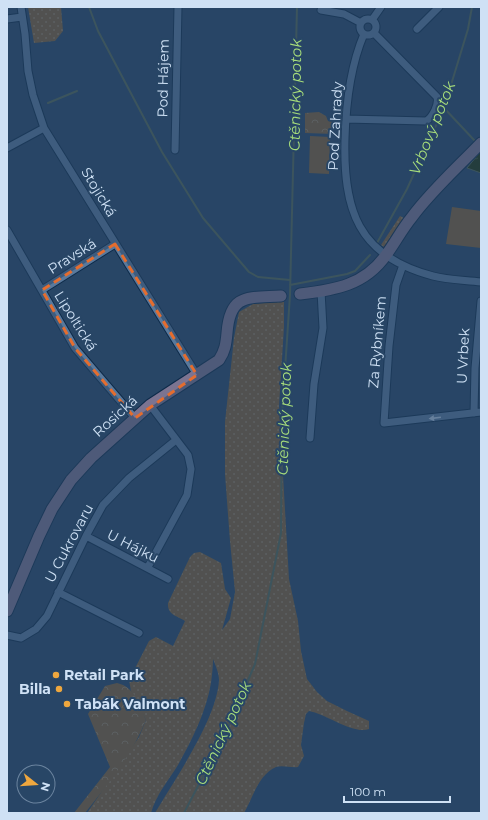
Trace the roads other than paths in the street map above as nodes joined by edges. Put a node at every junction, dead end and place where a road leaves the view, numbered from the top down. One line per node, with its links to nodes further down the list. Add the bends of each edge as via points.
1 (21, 7): 6 (street, Stojická)
2 (178, 7): 17 (street, Pod Hájem)
3 (381, 7): 8 (street)
4 (439, 7): 10 (street)
5 (321, 10): 9 (street, via 344,14)
6 (22, 17): 7 (street); 14 (street, Stojická, via 28,71)
7 (7, 19)
8 (372, 20): 9 (street, via 367,19); 11 (street, via 376,26)
9 (361, 23): 12 (street, via 360,29)
10 (417, 30)
11 (374, 32): 12 (street); 13 (street, via 438,100 432,116 426,121)
12 (364, 34): 13 (street, Pod Zahrady, via 353,66)
13 (346, 119): 20 (street, Pod Zahrady, via 344,166 352,210 363,234)
14 (44, 128): 16 (street); 19 (street, Stojická)
15 (481, 143): 20 (street, via 412,217)
16 (7, 148)
17 (175, 150)
18 (7, 230): 23 (street, Lipoltická)
19 (115, 244): 23 (street, Pravská); 28 (street, Stojická)
20 (386, 256): 21 (street, Pod Zahrady); 24 (street, via 360,280)
21 (403, 265): 22 (street, Pod Zahrady, via 433,276); 30 (street, Za Rybníkem, one-way to 21, via 384,423 396,285)
22 (481, 282)
23 (42, 290): 31 (street, Lipoltická, via 75,348)
24 (321, 291): 25 (street); 32 (street, via 323,328 314,384)
25 (300, 294)
26 (281, 296): 28 (street, Rosická, via 249,298 235,305 230,315 223,355)
27 (481, 301): 30 (street, U Vrbek, via 475,368)
28 (197, 375): 29 (street, Rosická)
29 (150, 405): 31 (street, Rosická); 33 (street)
30 (477, 413)
31 (135, 418): 38 (street, Rosická, via 91,458 67,486 39,536)
32 (310, 438)
33 (176, 440): 34 (street, U Cukrovaru, via 129,478 104,505); 35 (street, via 188,455 190,463 187,494)
34 (86, 536): 35 (street, U Hájku); 37 (street, U Cukrovaru)
35 (148, 567): 36 (street, U Hájku)
36 (168, 579)
37 (58, 592): 39 (street); 40 (street, U Cukrovaru, via 47,616 36,629 21,638)
38 (7, 611)
39 (139, 633)
40 (7, 635)

